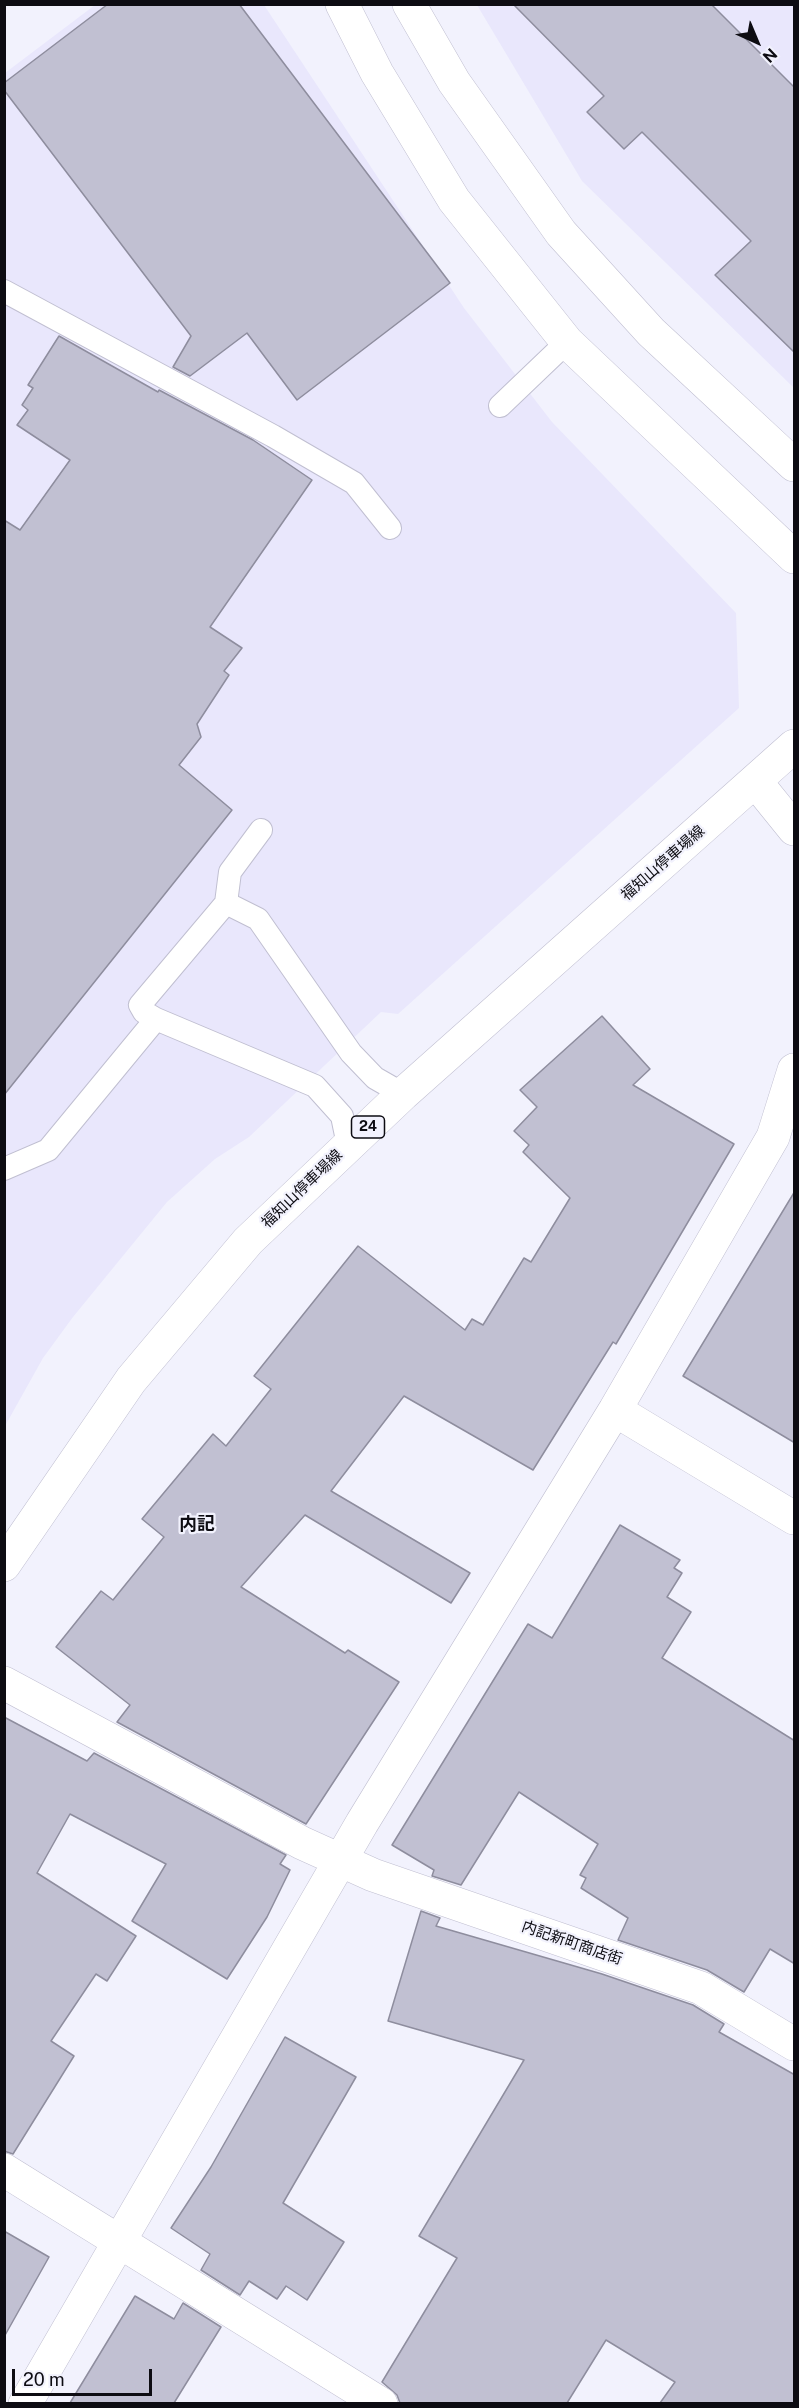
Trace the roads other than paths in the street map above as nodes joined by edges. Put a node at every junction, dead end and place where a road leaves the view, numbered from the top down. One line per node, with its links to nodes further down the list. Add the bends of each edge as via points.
1 (342, 4): 4 (street, via 377,73 454,200)
2 (410, 4): 6 (street, via 454,82 561,233 651,332)
3 (4, 291): 7 (lane, via 354,483)
4 (567, 342): 5 (lane); 8 (street)
5 (500, 406)
6 (795, 465)
7 (390, 528)
8 (795, 556)
9 (795, 746): 10 (street, 福知山停車場線 / 24)
10 (756, 782): 11 (street); 16 (street, 福知山停車場線 / 24)
11 (795, 829)
12 (261, 830): 13 (lane, via 230,872)
13 (226, 903): 14 (lane, via 140,1005); 16 (lane, via 258,919 351,1053 375,1078)
14 (156, 1019): 18 (lane, via 315,1086 342,1116); 19 (lane, via 48,1150)
15 (795, 1070): 17 (street)
16 (403, 1094): 18 (street, 福知山停車場線 / 24)
17 (784, 1144): 20 (street)
18 (348, 1145): 22 (street, 福知山停車場線 / 24, via 248,1241 130,1380)
19 (4, 1169)
20 (615, 1410): 21 (street); 24 (street)
21 (795, 1518)
22 (4, 1565)
23 (4, 1683): 24 (street, 内記新町商店街, via 302,1843)
24 (341, 1860): 25 (street, 内記新町商店街, via 373,1875 701,1988); 27 (street)
25 (795, 2044)
26 (4, 2170): 27 (street)
27 (120, 2241): 28 (street); 29 (street)
28 (25, 2403)
29 (381, 2403)

